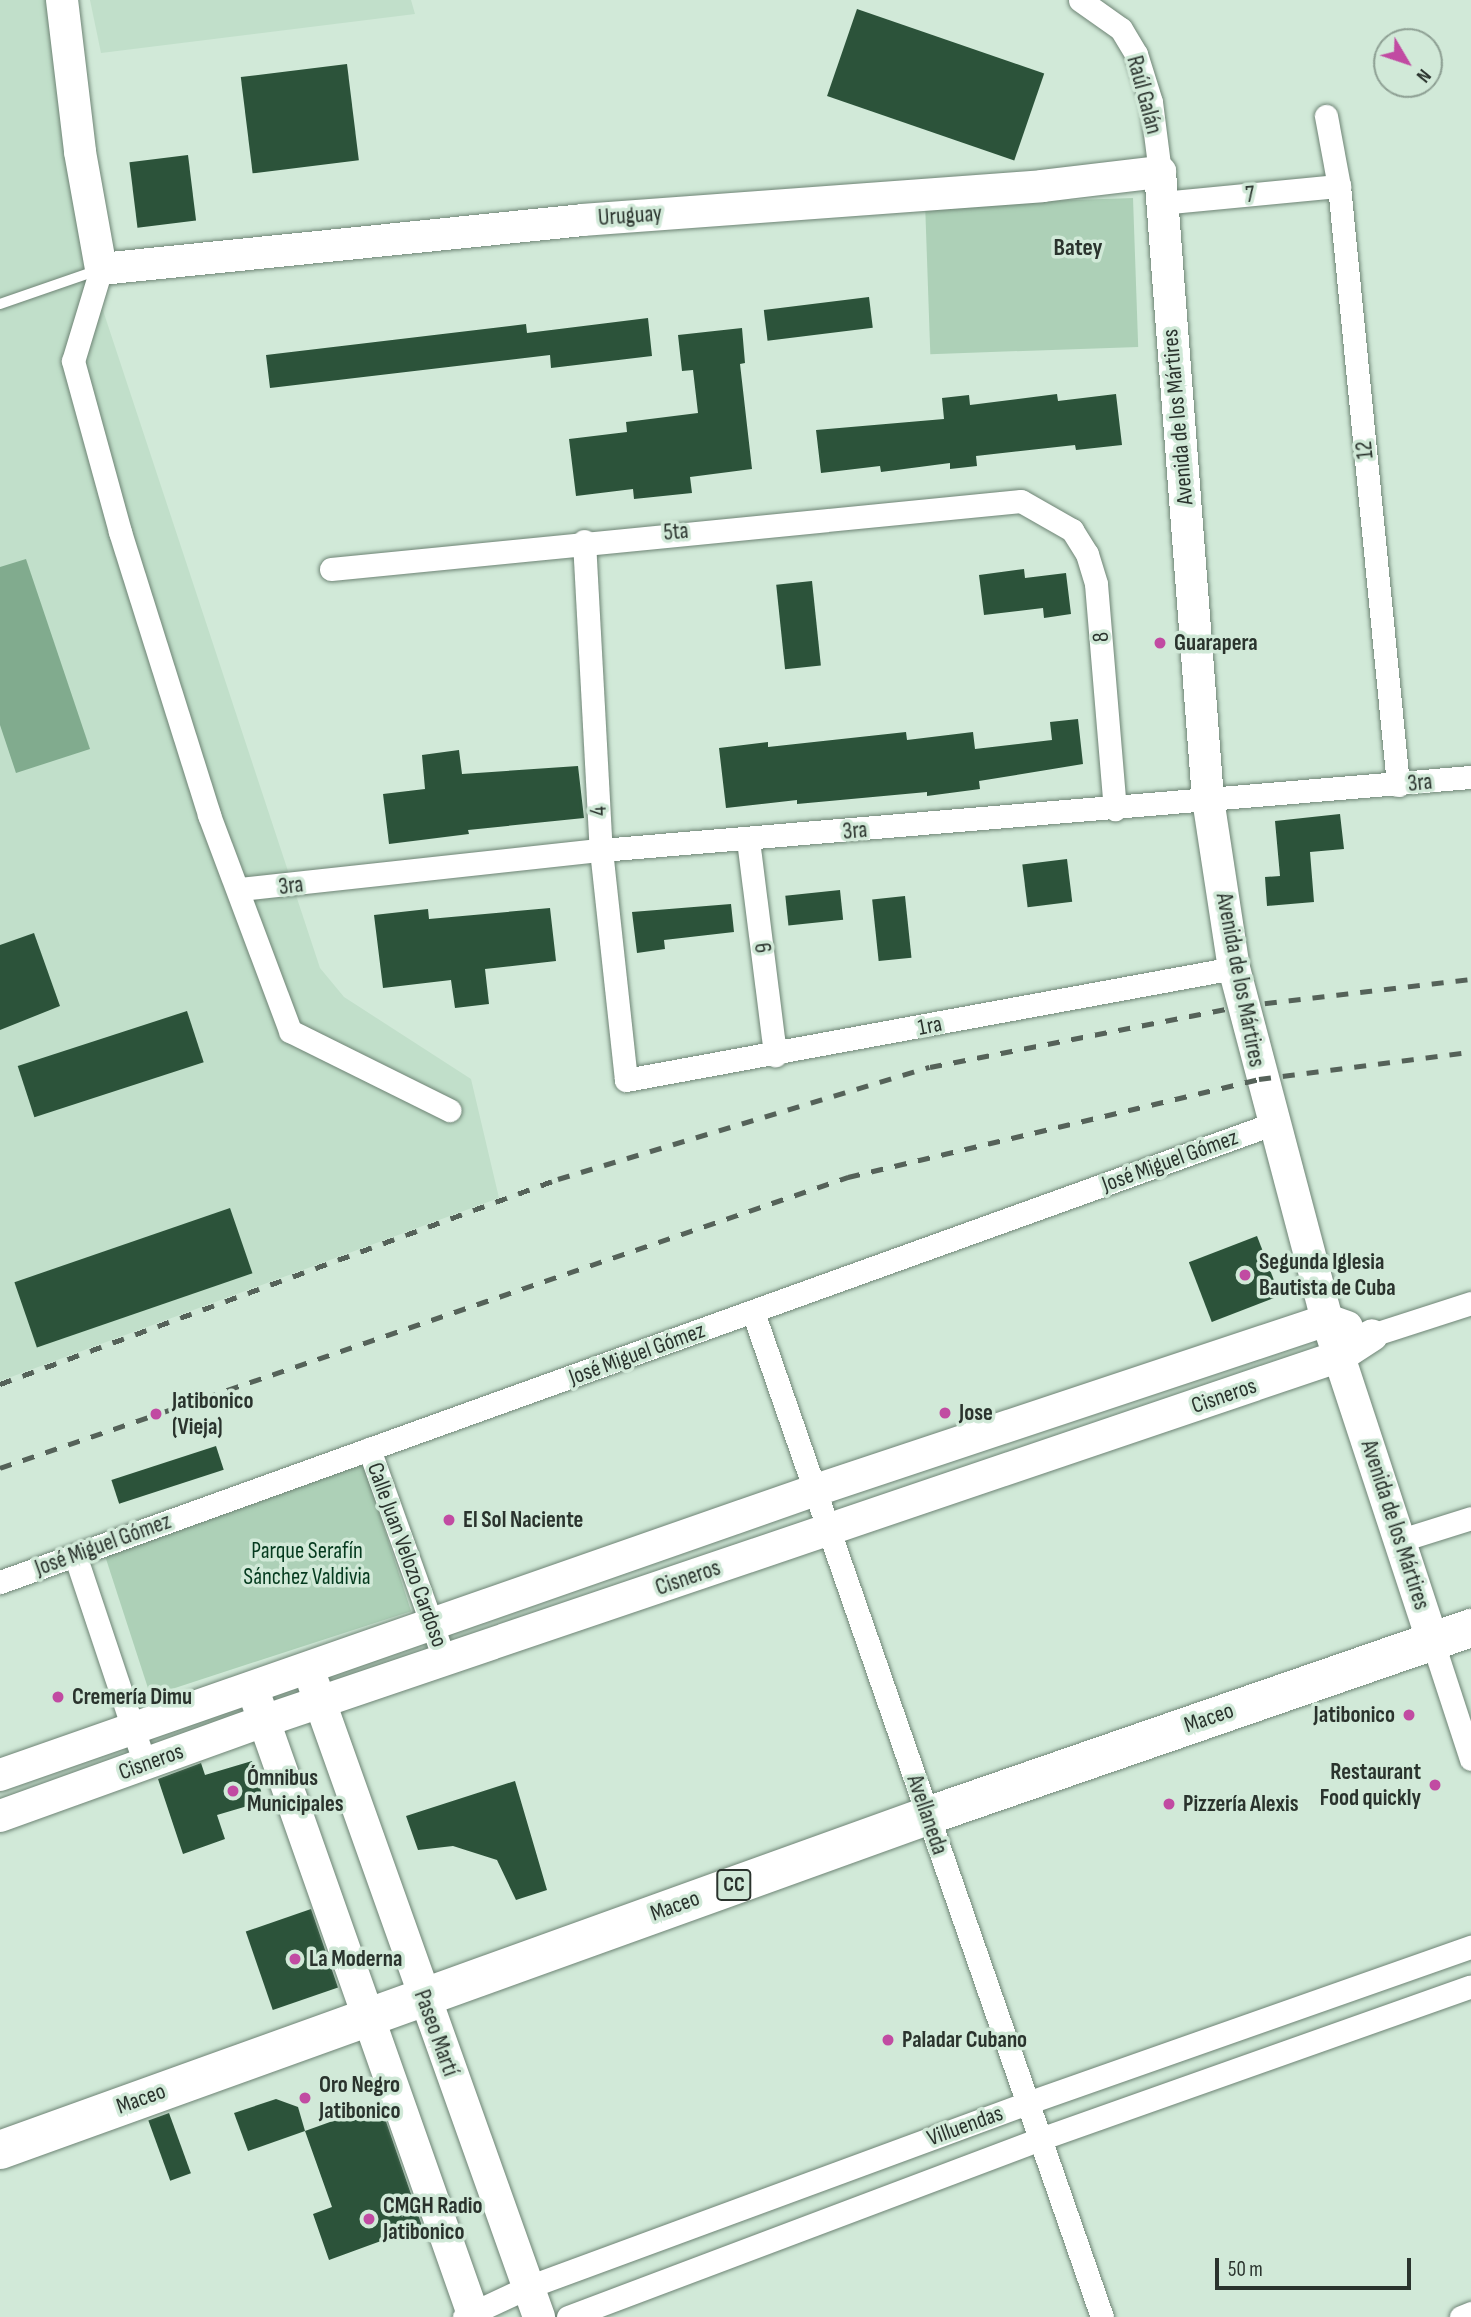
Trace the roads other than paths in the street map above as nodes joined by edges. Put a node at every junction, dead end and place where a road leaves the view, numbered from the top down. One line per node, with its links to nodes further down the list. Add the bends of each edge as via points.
1 (62, 0): 6 (street, via 80,152)
2 (1092, 3): 5 (street, Raúl Galán, via 1121,29 1136,54 1151,103)
3 (1326, 116): 4 (street, 12)
4 (1339, 186): 5 (street, 7); 12 (street, 12)
5 (1161, 188): 6 (street, Uruguay, via 1042,186 582,220); 13 (street, Avenida de los Mártires)
6 (101, 269): 7 (lane); 17 (street, via 73,361 132,571 220,849)
7 (0, 304)
8 (1021, 501): 9 (street, 5ta); 14 (street, 8, via 1072,530 1087,554 1097,584)
9 (584, 541): 10 (street, 5ta); 16 (street, 4)
10 (331, 569)
11 (1471, 777): 12 (street, 3ra)
12 (1398, 785): 13 (street, 3ra)
13 (1208, 799): 14 (street, 3ra); 18 (street, Avenida de los Mártires)
14 (1115, 809): 15 (street, 3ra)
15 (748, 840): 16 (street, 3ra); 19 (street, 6)
16 (601, 850): 17 (street, 3ra); 20 (street, 4)
17 (240, 889): 21 (street, via 290,1031)
18 (1234, 968): 19 (street, 1ra); 22 (street, Avenida de los Mártires)
19 (775, 1055): 20 (street, 1ra)
20 (626, 1080)
21 (449, 1110)
22 (1272, 1124): 24 (street, José Miguel Gómez); 25 (street, Avenida de los Mártires)
23 (1471, 1303): 26 (street, Cisneros)
24 (752, 1312): 28 (street, José Miguel Gómez); 29 (street, Avellaneda)
25 (1326, 1320): 26 (street); 27 (street, Avenida de los Mártires); 29 (street, Cisneros)
26 (1372, 1335): 27 (street, Cisneros)
27 (1340, 1356): 31 (street, Cisneros); 32 (street, Avenida de los Mártires)
28 (369, 1449): 33 (street, José Miguel Gómez); 35 (street, Calle Juan Velozo Cardoso)
29 (813, 1491): 31 (street, Avellaneda); 35 (street, Cisneros)
30 (1471, 1518): 32 (street)
31 (827, 1531): 38 (street, Cisneros); 48 (street, Avellaneda)
32 (1401, 1540): 37 (street, Avenida de los Mártires)
33 (75, 1555): 34 (street, José Miguel Gómez); 43 (street)
34 (0, 1582)
35 (433, 1626): 38 (street, Calle Juan Velozo Cardoso); 39 (street, Cisneros)
36 (1471, 1628): 37 (highway, Maceo / CC)
37 (1433, 1640): 44 (street, Avenida de los Mártires); 48 (highway, Maceo / CC)
38 (445, 1661): 41 (street, Cisneros)
39 (308, 1669): 40 (street, Cisneros); 41 (street, Paseo Martí)
40 (252, 1686): 42 (street); 43 (street, Cisneros)
41 (320, 1703): 42 (street, Cisneros); 51 (street, Paseo Martí)
42 (264, 1721): 45 (street, Cisneros); 52 (street)
43 (134, 1726): 45 (street); 46 (street, Cisneros)
44 (1471, 1759)
45 (145, 1764): 47 (street, Cisneros)
46 (0, 1775)
47 (0, 1816)
48 (927, 1816): 51 (highway, Maceo / CC); 53 (street, Avellaneda)
49 (1471, 1947): 53 (street, Villuendas)
50 (1471, 1986): 54 (street, Villuendas)
51 (422, 1997): 52 (highway, Maceo / CC); 56 (street, Paseo Martí)
52 (371, 2016): 55 (highway, Maceo / CC); 58 (street)
53 (1027, 2103): 54 (street, Avellaneda); 56 (street, Villuendas)
54 (1040, 2139): 60 (street, Villuendas); 61 (street, Avellaneda)
55 (0, 2150)
56 (528, 2287): 58 (street, Villuendas); 59 (street, Paseo Martí)
57 (1471, 2313): 62 (street)
58 (470, 2315)
59 (539, 2317)
60 (568, 2317)
61 (1102, 2317)
62 (1461, 2317)

